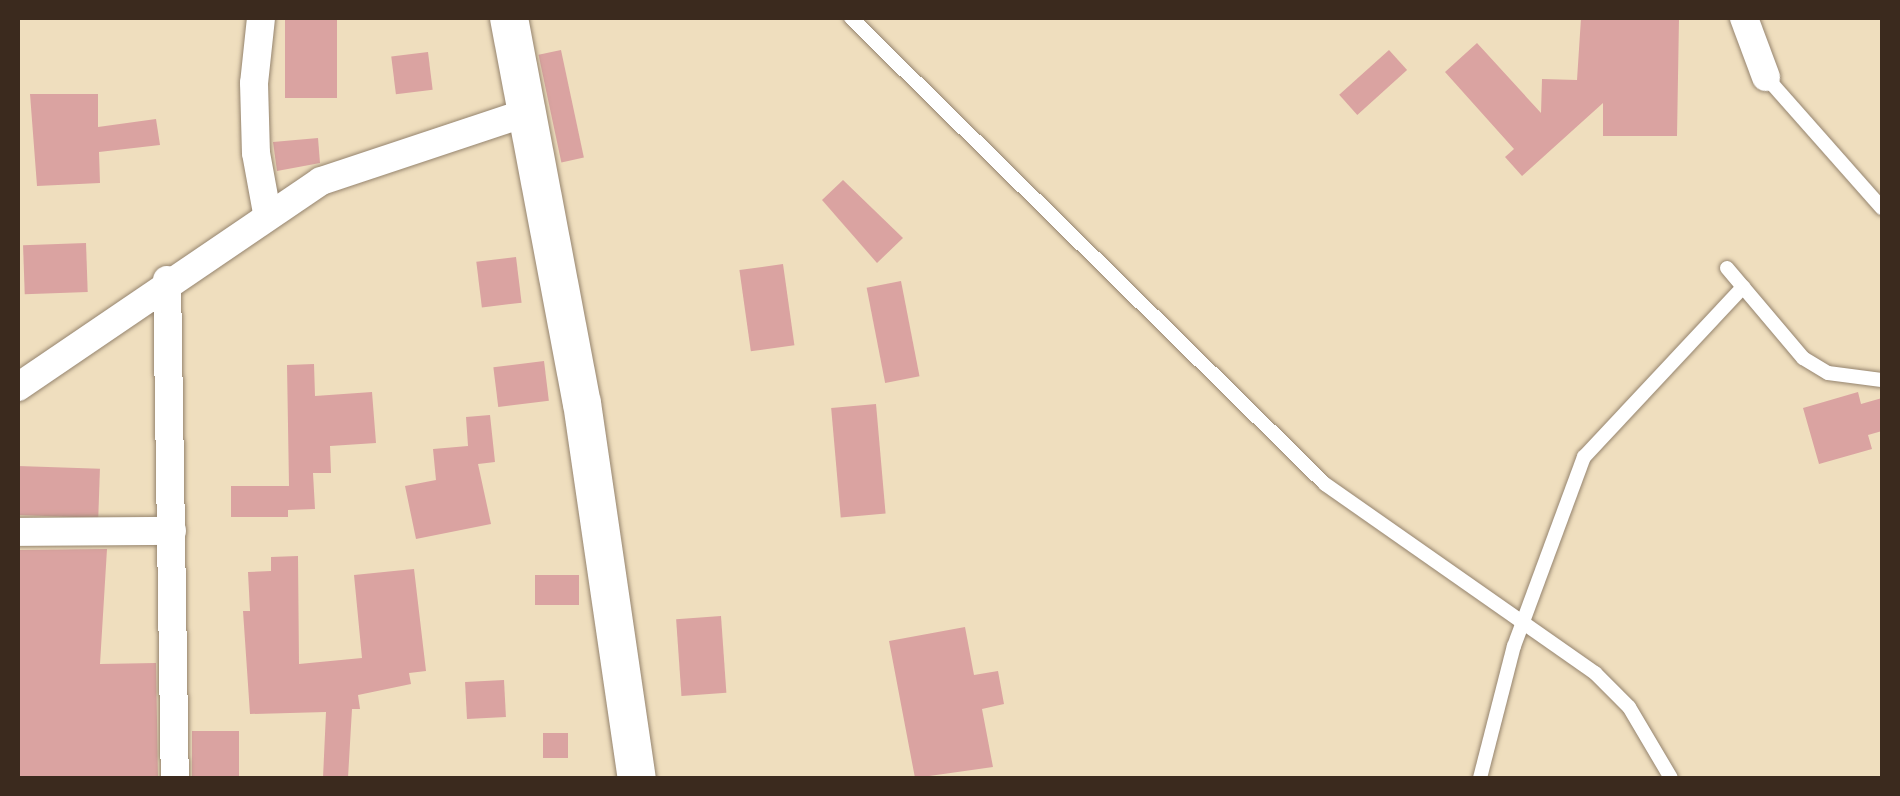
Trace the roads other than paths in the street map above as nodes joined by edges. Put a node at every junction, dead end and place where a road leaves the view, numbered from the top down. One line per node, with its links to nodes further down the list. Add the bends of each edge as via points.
1 (261, 18): 8 (street, via 254,100)
2 (509, 18): 6 (street)
3 (852, 18): 16 (lane, via 1325,484)
4 (1744, 18): 5 (street)
5 (1766, 77): 7 (lane)
6 (526, 112): 8 (street, via 377,158); 18 (street, via 582,402)
7 (1882, 208)
8 (268, 212): 10 (street)
9 (1727, 268): 11 (lane)
10 (167, 280): 13 (street); 14 (street)
11 (1744, 287): 12 (lane, via 1803,358 1828,373); 16 (lane, via 1584,457)
12 (1882, 380)
13 (18, 387)
14 (172, 531): 15 (street); 17 (street)
15 (18, 532)
16 (1522, 622): 19 (lane); 20 (lane, via 1595,673 1629,707)
17 (175, 778)
18 (638, 778)
19 (1480, 778)
20 (1670, 778)

